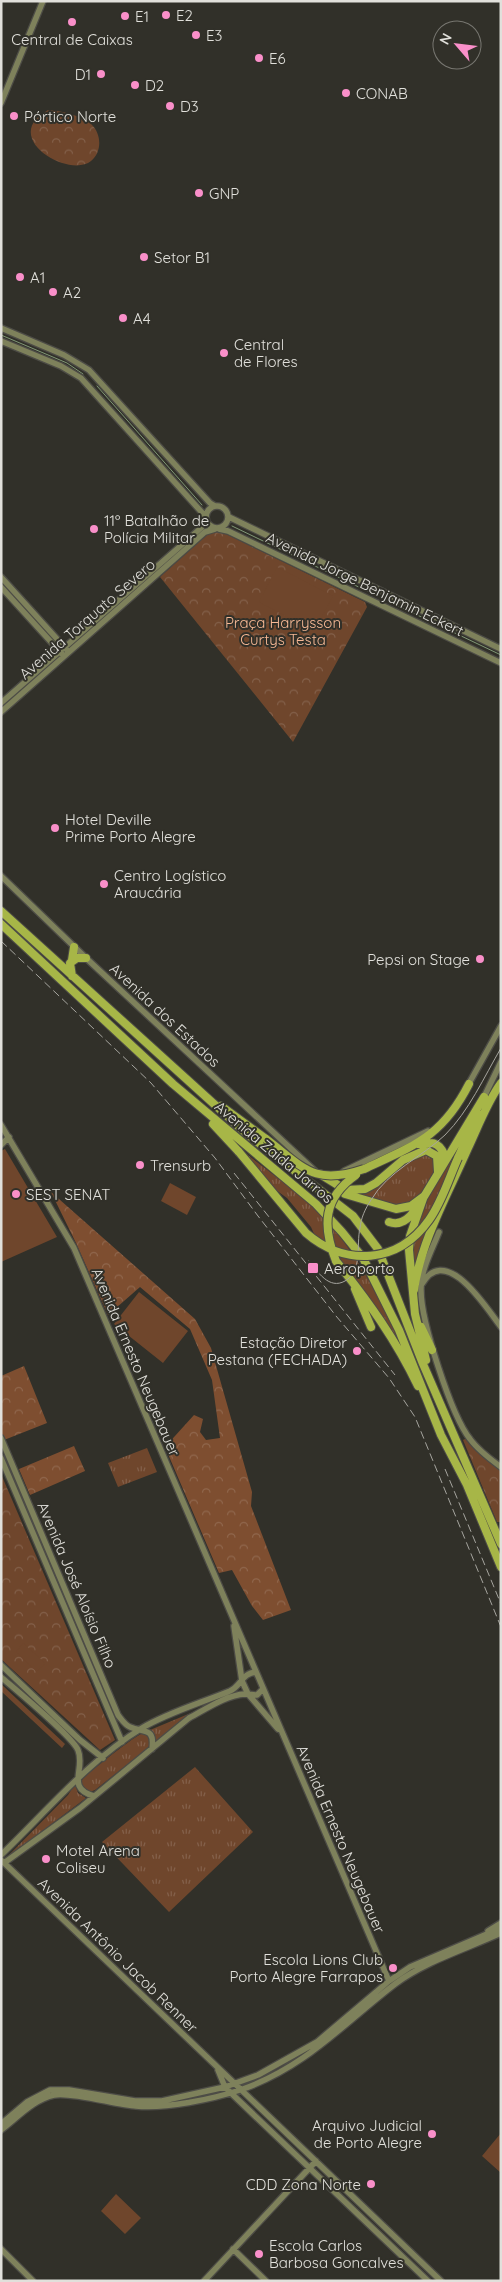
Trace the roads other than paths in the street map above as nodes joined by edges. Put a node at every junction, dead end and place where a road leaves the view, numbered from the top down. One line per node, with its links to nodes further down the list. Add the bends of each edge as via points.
1 (43, 1): 2 (street)
2 (1, 103)
3 (1, 328): 5 (street, via 64,355 89,370)
4 (1, 341): 7 (street, via 81,378)
5 (215, 506): 6 (street, via 225,509); 7 (street, via 208,510)
6 (229, 517): 8 (street, via 225,526); 11 (street, Avenida Jorge Benjamin Eckert)
7 (206, 519): 8 (street, via 209,526); 12 (street, Avenida Torquato Severo, via 201,528)
8 (217, 529): 12 (street, Avenida Torquato Severo, via 205,532); 13 (street, Avenida Jorge Benjamin Eckert, via 228,531)
9 (1, 577): 12 (street)
10 (1, 587): 12 (street)
11 (501, 650)
12 (64, 652): 14 (street, Avenida Torquato Severo)
13 (501, 663)
14 (33, 678): 15 (street, Avenida Torquato Severo); 16 (street, Avenida Torquato Severo)
15 (1, 703)
16 (1, 712)
17 (1, 876): 20 (street, Avenida dos Estados)
18 (1, 911): 23 (highway, Avenida Zaida Jarros)
19 (1, 924): 28 (highway, Avenida Zaida Jarros)
20 (74, 947): 21 (street, Avenida dos Estados); 22 (highway)
21 (86, 958): 22 (highway); 41 (street, Avenida dos Estados)
22 (72, 960): 23 (highway, via 69,967)
23 (73, 978): 26 (highway, Avenida Zaida Jarros)
24 (501, 1026): 29 (street)
25 (501, 1062): 31 (street)
26 (185, 1080): 40 (highway, bridge, via 308,1171 323,1177); 52 (highway, Avenida Zaida Jarros, via 246,1133 353,1216 366,1231 378,1249)
27 (501, 1083): 31 (street); 32 (highway)
28 (173, 1084): 31 (highway, bridge, via 239,1152 318,1244 329,1250 368,1257 404,1245 430,1219); 53 (highway, Avenida Zaida Jarros, via 316,1204 362,1258 420,1378)
29 (469, 1084): 37 (highway, via 445,1123); 41 (street, via 447,1113 425,1134 346,1171)
30 (501, 1091): 32 (highway)
31 (484, 1097): 42 (highway)
32 (489, 1106): 35 (highway)
33 (1, 1125): 34 (street, Avenida Ernesto Neugebauer)
34 (3, 1133): 36 (street, Avenida Ernesto Neugebauer)
35 (475, 1134): 39 (highway); 47 (highway, via 426,1242 417,1267)
36 (9, 1137): 38 (street); 59 (street, Avenida Ernesto Neugebauer, via 74,1248)
37 (418, 1144): 40 (highway); 42 (highway, via 432,1142 443,1150)
38 (1, 1145)
39 (480, 1145)
40 (364, 1169): 46 (highway, bridge, via 342,1186 329,1208 327,1234 336,1261)
41 (314, 1170): 42 (highway, via 346,1190 365,1189 403,1160 426,1150 438,1156); 43 (highway, via 344,1194 396,1209 411,1206)
42 (438, 1175): 43 (highway)
43 (424, 1196): 44 (highway, via 406,1220); 47 (highway, via 410,1236 410,1265)
44 (389, 1222)
45 (439, 1232): 47 (street)
46 (350, 1278): 50 (highway); 53 (highway, via 398,1346)
47 (417, 1291): 48 (highway); 49 (street, via 429,1276 442,1271 451,1272 472,1289); 51 (street)
48 (415, 1314): 51 (highway); 52 (highway)
49 (501, 1326)
50 (371, 1327)
51 (432, 1350): 56 (street, via 464,1430 474,1444)
52 (432, 1384): 57 (highway, Avenida Zaida Jarros)
53 (441, 1435): 58 (highway, Avenida Zaida Jarros, via 467,1486)
54 (1, 1438): 66 (street, Avenida José Aloísio Filho, via 118,1715 131,1728)
55 (1, 1458): 68 (street, Avenida José Aloísio Filho)
56 (501, 1467)
57 (501, 1544)
58 (501, 1567)
59 (232, 1617): 61 (street, Avenida Ernesto Neugebauer); 63 (street, Avenida Ernesto Neugebauer)
60 (1, 1665): 70 (street)
61 (256, 1672): 63 (street, via 246,1674); 64 (street, Avenida Ernesto Neugebauer)
62 (1, 1677): 71 (street, via 78,1750 80,1766)
63 (242, 1681): 65 (street, Avenida Ernesto Neugebauer); 66 (street, via 235,1688)
64 (263, 1689): 65 (street, via 257,1695); 67 (street, Avenida Ernesto Neugebauer)
65 (248, 1694): 67 (street, Avenida Ernesto Neugebauer); 69 (street, via 208,1707 189,1718)
66 (141, 1729): 68 (street); 69 (street, via 154,1740)
67 (282, 1735): 79 (street, Avenida Ernesto Neugebauer)
68 (122, 1742): 70 (street)
69 (152, 1749): 72 (street)
70 (103, 1758): 71 (street)
71 (77, 1780): 72 (street, via 86,1794); 73 (street)
72 (94, 1796): 74 (street)
73 (1, 1856)
74 (3, 1862): 80 (street, Avenida Antônio Jacob Renner)
75 (501, 1923): 78 (street)
76 (501, 1928): 78 (street)
77 (500, 1934): 79 (street)
78 (482, 1936): 79 (street, via 410,1967)
79 (392, 1983): 81 (street)
80 (218, 2068): 82 (street, Avenida Antônio Jacob Renner); 84 (street, Avenida Antônio Jacob Renner)
81 (273, 2072): 82 (street); 83 (street)
82 (236, 2083): 84 (street); 85 (street, Avenida Antônio Jacob Renner)
83 (253, 2084): 85 (street); 87 (street)
84 (225, 2087): 86 (street, Avenida Antônio Jacob Renner); 90 (street, via 162,2101 135,2101 54,2089 27,2102)
85 (242, 2090): 86 (street); 87 (street, Avenida Antônio Jacob Renner)
86 (231, 2093): 89 (street, Avenida Antônio Jacob Renner); 91 (street, via 163,2106 137,2106 57,2094 30,2106)
87 (251, 2099): 88 (street, Avenida Antônio Jacob Renner)
88 (266, 2114): 89 (street); 92 (street, Avenida Antônio Jacob Renner)
89 (260, 2121): 93 (street, Avenida Antônio Jacob Renner)
90 (1, 2124)
91 (1, 2130)
92 (285, 2132): 93 (street); 94 (street, Avenida Antônio Jacob Renner)
93 (279, 2138): 95 (street, Avenida Antônio Jacob Renner)
94 (316, 2161): 95 (street); 96 (street, Avenida Antônio Jacob Renner)
95 (310, 2168): 97 (street, Avenida Antônio Jacob Renner); 99 (street)
96 (360, 2204): 97 (street); 100 (street, Avenida Antônio Jacob Renner)
97 (354, 2210): 101 (street, Avenida Antônio Jacob Renner)
98 (1, 2249): 104 (street)
99 (232, 2249): 105 (street); 106 (street)
100 (419, 2260): 101 (street, via 418,2265); 102 (street, Avenida Antônio Jacob Renner)
101 (413, 2266): 103 (street, Avenida Antônio Jacob Renner)
102 (432, 2272): 103 (street, via 427,2273); 107 (street, Avenida Antônio Jacob Renner)
103 (427, 2279)
104 (34, 2281)
105 (204, 2281)
106 (266, 2281)
107 (441, 2281)

